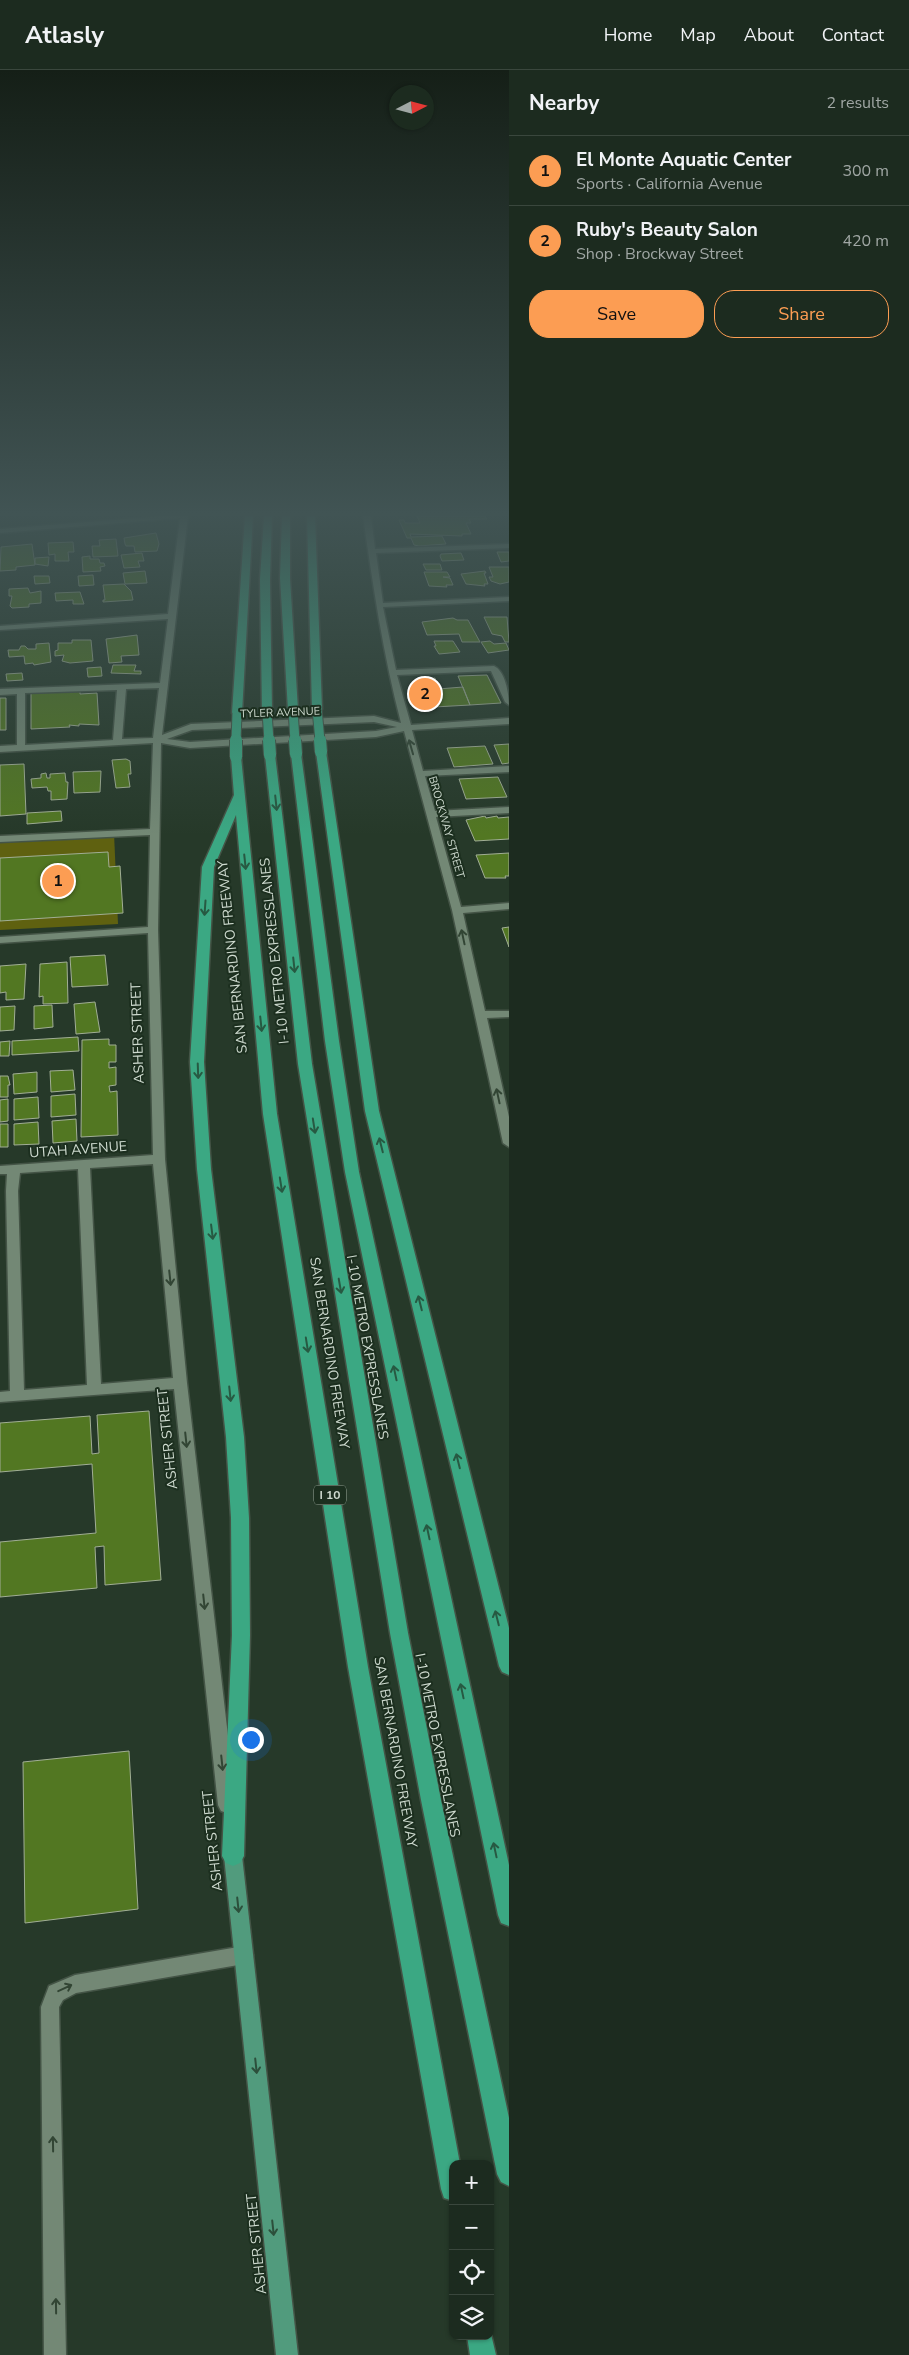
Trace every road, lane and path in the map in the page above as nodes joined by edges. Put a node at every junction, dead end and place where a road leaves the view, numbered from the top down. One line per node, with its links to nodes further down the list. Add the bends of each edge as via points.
1 (76, 623): 8 (street)
2 (170, 623): 10 (street, ASHER STREET)
3 (243, 623): 23 (highway, SAN BERNARDINO FREEWAY / I 10, bridge, via 236,757)
4 (266, 623): 48 (highway, I-10 METRO EXPRESSLANES, one-way to 48, bridge, via 270,755 305,1064 387,1565 431,1800)
5 (288, 623): 45 (highway, I-10 METRO EXPRESSLANES, one-way to 5, bridge, via 352,1172 296,754)
6 (313, 623): 43 (highway, one-way to 6, bridge, via 372,1111 321,752)
7 (382, 623): 9 (street, BROCKWAY STREET)
8 (0, 628)
9 (392, 673): 14 (street, via 494,668); 16 (street, BROCKWAY STREET)
10 (164, 685): 11 (street); 17 (street, ASHER STREET)
11 (122, 686): 12 (street); 18 (street)
12 (21, 691): 13 (street); 19 (street)
13 (0, 692)
14 (509, 702)
15 (509, 721): 16 (street, TYLER AVENUE)
16 (405, 727): 17 (street, TYLER AVENUE, via 376,734 200,745); 17 (street, TYLER AVENUE, via 374,719 191,727); 22 (street, BROCKWAY STREET, one-way to 16)
17 (157, 740): 18 (street, TYLER AVENUE); 26 (street, ASHER STREET)
18 (117, 742): 19 (street, TYLER AVENUE)
19 (21, 747): 20 (street, TYLER AVENUE)
20 (0, 749)
21 (509, 769): 22 (street)
22 (419, 774): 25 (street, BROCKWAY STREET)
23 (239, 796): 44 (highway, one-way to 44, via 208,867 198,1062 204,1169 234,1427 240,1518 241,1634); 47 (highway, SAN BERNARDINO FREEWAY / I 10, one-way to 47, via 270,1114 358,1667)
24 (509, 810): 25 (street)
25 (430, 814): 29 (street, BROCKWAY STREET)
26 (155, 832): 27 (street); 30 (street, ASHER STREET)
27 (0, 839)
28 (509, 906): 29 (street)
29 (457, 910): 33 (street, BROCKWAY STREET, one-way to 29)
30 (153, 930): 31 (street); 35 (street, ASHER STREET)
31 (0, 940)
32 (509, 1014): 33 (street)
33 (480, 1015): 34 (street, BROCKWAY STREET, one-way to 33)
34 (508, 1138)
35 (159, 1158): 36 (street, UTAH AVENUE); 39 (street, ASHER STREET, one-way to 39)
36 (84, 1164): 37 (street, UTAH AVENUE); 40 (street)
37 (14, 1169): 38 (street, UTAH AVENUE); 41 (street)
38 (0, 1170)
39 (180, 1383): 40 (street); 44 (street, ASHER STREET, one-way to 44)
40 (94, 1390): 41 (street)
41 (17, 1396): 42 (street)
42 (0, 1397)
43 (509, 1666)
44 (233, 1856): 46 (main road, ASHER STREET, one-way to 46)
45 (509, 1915)
46 (244, 1955): 49 (street, one-way to 46, via 50,2007 56,1993 76,1984); 50 (main road, ASHER STREET, one-way to 50)
47 (449, 2167)
48 (509, 2174)
49 (55, 2355)
50 (287, 2355)

